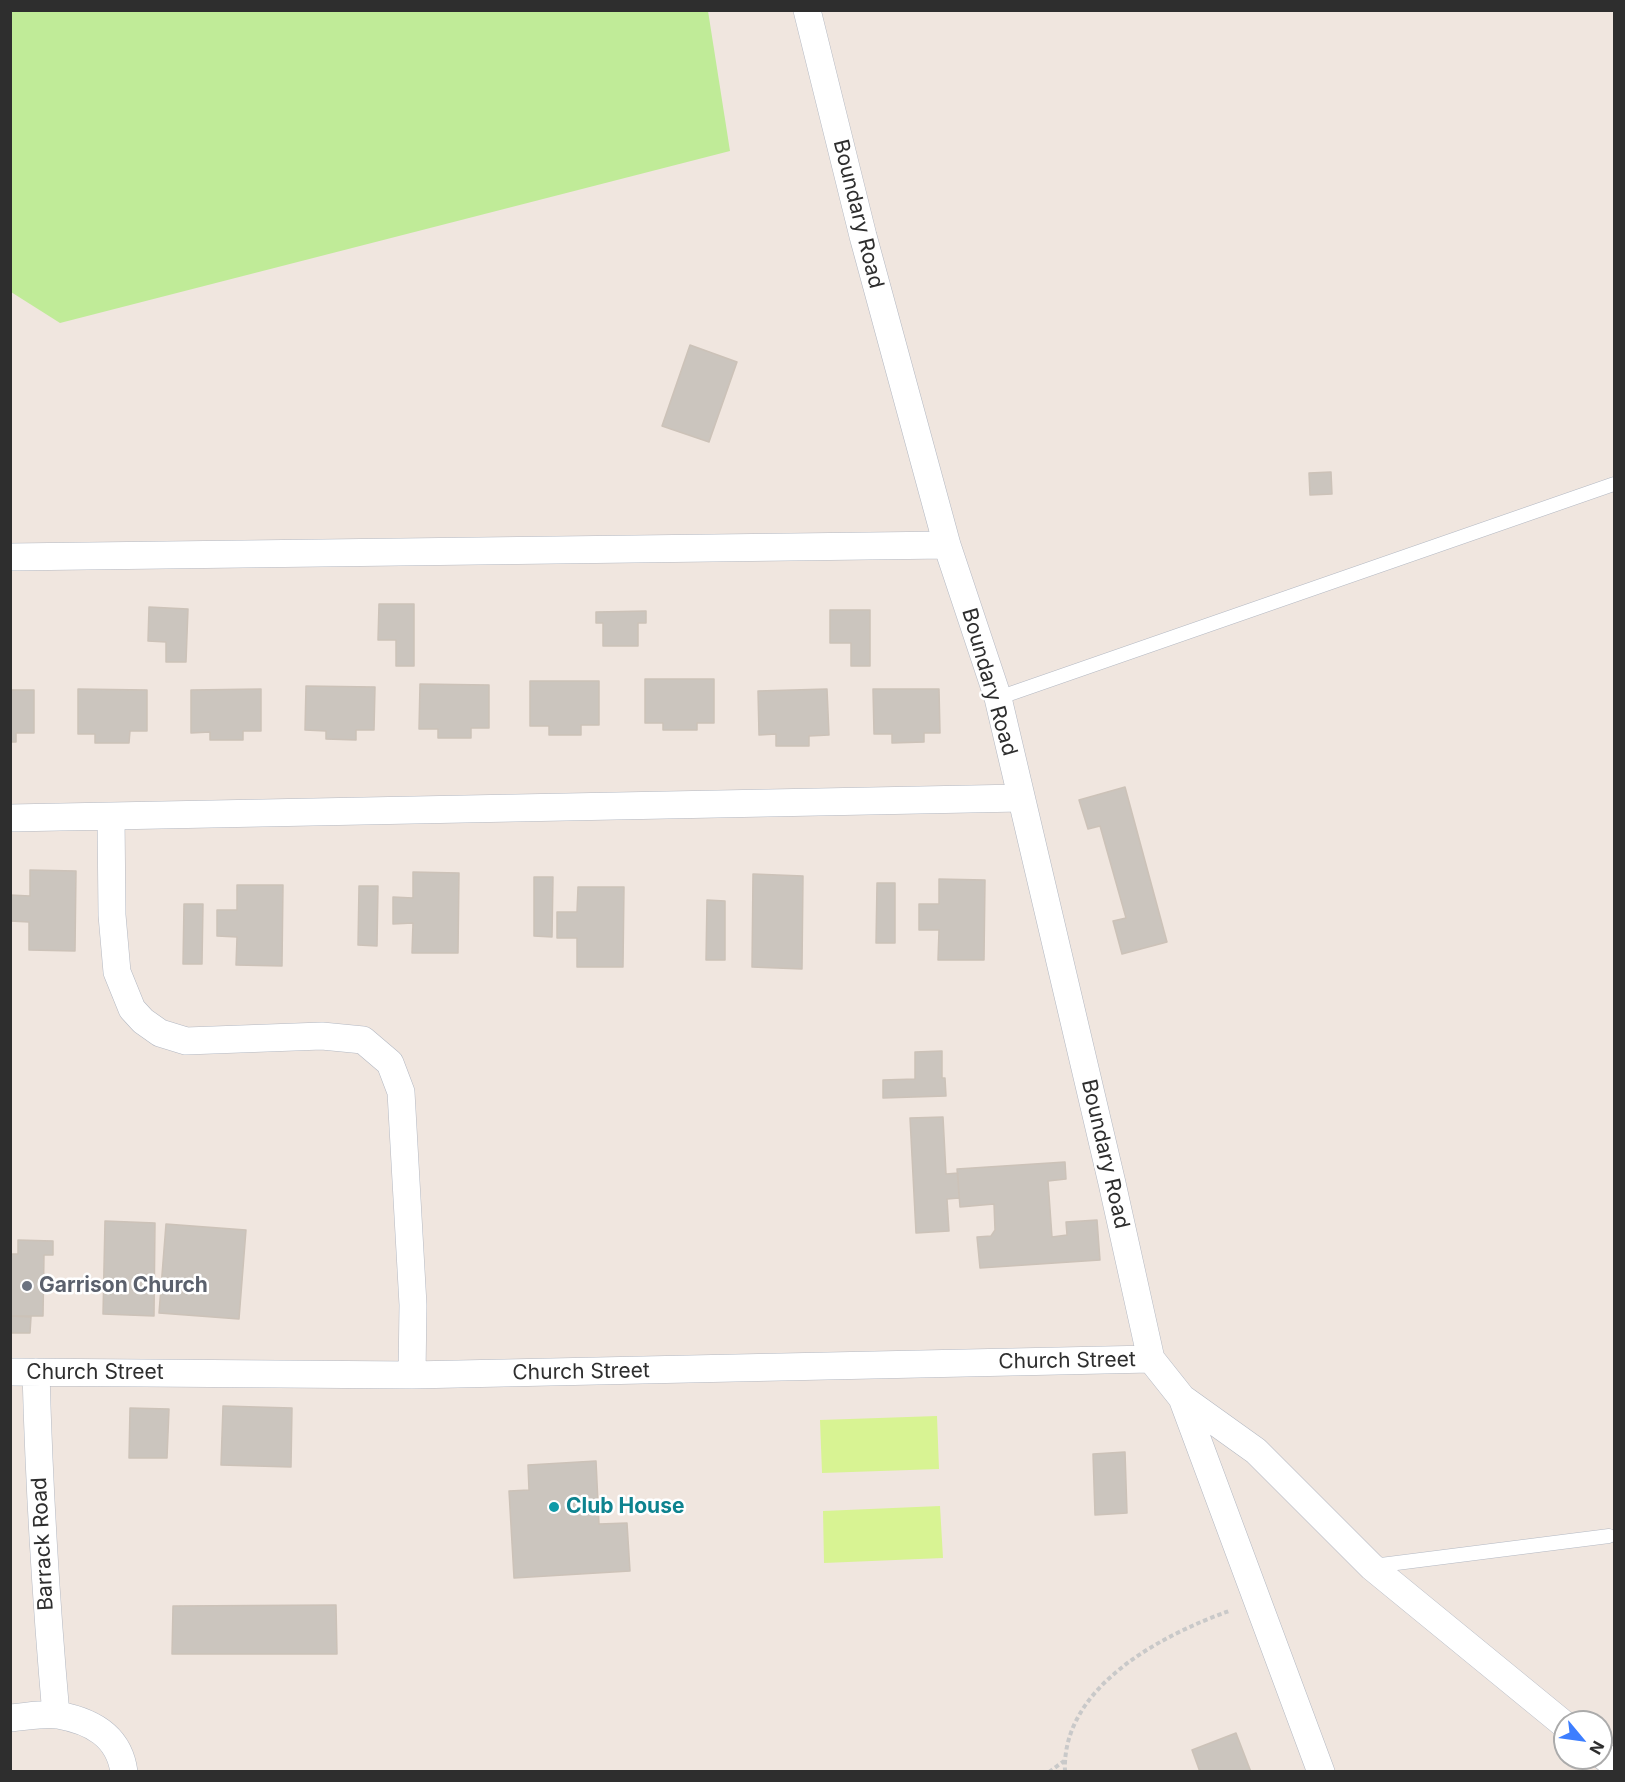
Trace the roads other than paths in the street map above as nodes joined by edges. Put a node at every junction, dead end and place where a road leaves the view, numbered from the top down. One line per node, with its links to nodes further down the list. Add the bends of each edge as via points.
1 (807, 10): 3 (street, Boundary Road, via 862,236)
2 (1614, 484): 5 (lane)
3 (947, 544): 4 (street); 5 (street, Boundary Road)
4 (10, 557)
5 (998, 698): 6 (street, Boundary Road)
6 (1021, 798): 8 (street); 9 (street, Boundary Road)
7 (10, 818): 8 (street)
8 (111, 818): 11 (street, via 117,972 132,1009 142,1021 160,1033 186,1041 322,1036 363,1040 390,1063 401,1092 413,1305)
9 (1151, 1359): 11 (street, Church Street); 12 (street)
10 (23, 1372): 11 (street, Church Street); 15 (street, Barrack Road, via 40,1498)
11 (412, 1376)
12 (1182, 1398): 14 (street, via 1256,1451); 19 (street)
13 (1609, 1536): 14 (lane)
14 (1372, 1567): 16 (street)
15 (56, 1715): 17 (street); 18 (street, via 93,1726 109,1737 122,1759)
16 (1553, 1715)
17 (10, 1718)
18 (124, 1772)
19 (1321, 1772)

